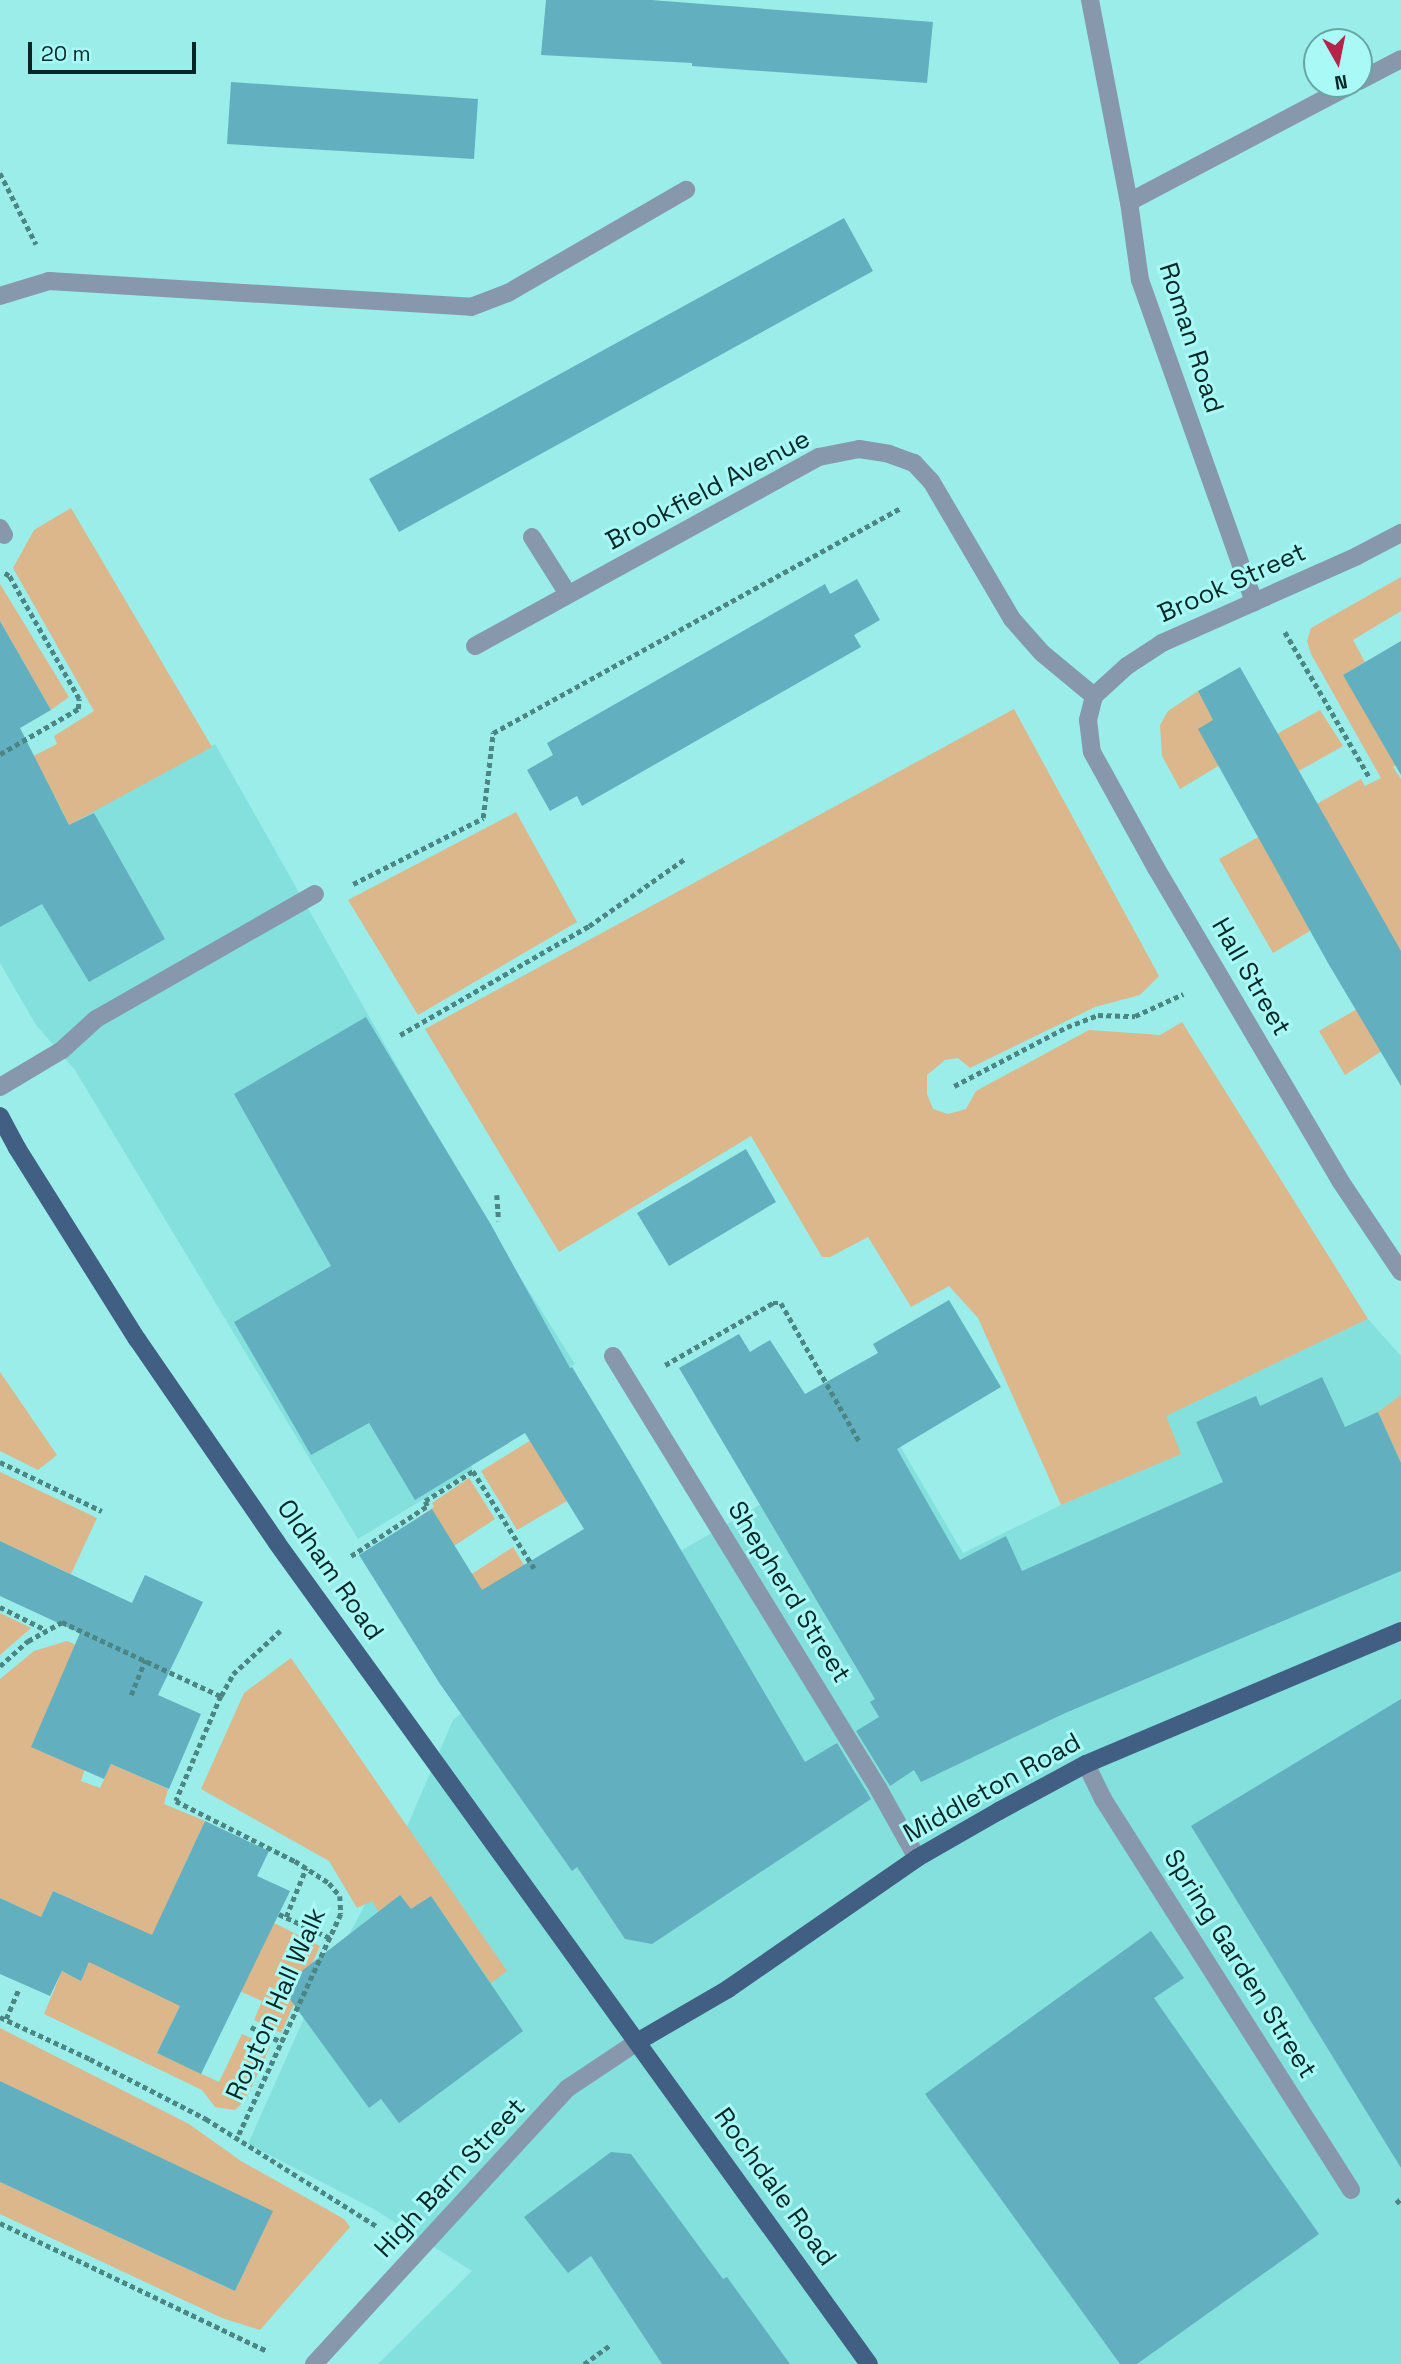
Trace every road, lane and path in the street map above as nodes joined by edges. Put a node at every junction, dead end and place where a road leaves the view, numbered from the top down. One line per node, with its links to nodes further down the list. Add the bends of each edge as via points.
1 (1090, 0): 7 (street, Roman Road)
2 (1401, 59): 3 (street)
3 (1373, 74)
4 (1326, 98): 7 (street)
5 (0, 173): 8 (path, via 46,265)
6 (686, 190): 8 (street, via 508,293 471,307)
7 (1129, 202): 15 (street, Roman Road, via 1140,280)
8 (49, 281): 9 (street)
9 (0, 295)
10 (912, 501): 22 (path, via 493,733 483,818)
11 (1401, 533): 15 (street, Brook Street)
12 (533, 537): 14 (street)
13 (0, 571): 19 (path, via 9,576 79,699 78,709)
14 (568, 594): 17 (street, Brookfield Avenue); 18 (street, Brookfield Avenue, via 819,457 859,449 889,454 914,463 931,481 1012,619 1042,653)
15 (1254, 603): 18 (street, Brook Street, via 1162,643)
16 (1285, 632): 20 (path)
17 (475, 646)
18 (1094, 696): 31 (street, Hall Street, via 1088,720 1092,752 1324,1153)
19 (0, 754)
20 (1370, 778)
21 (686, 858): 25 (path, via 589,926)
22 (343, 889)
23 (315, 894): 27 (street, via 96,1019 62,1050)
24 (1183, 994): 26 (path, via 1135,1016 1098,1015 1067,1027)
25 (400, 1035)
26 (954, 1086)
27 (0, 1087)
28 (0, 1116): 57 (main road, Oldham Road, via 137,1339 277,1543)
29 (497, 1195): 30 (path)
30 (499, 1221)
31 (1401, 1272)
32 (612, 1356): 48 (street, Shepherd Street)
33 (665, 1366): 34 (path, via 773,1303 781,1303)
34 (859, 1441)
35 (0, 1462): 36 (path)
36 (103, 1511)
37 (351, 1556): 38 (path, via 473,1471)
38 (534, 1568)
39 (0, 1607): 40 (path)
40 (47, 1630): 43 (path, via 62,1622); 44 (path)
41 (280, 1631): 46 (path, Royton Hall Walk, via 233,1674)
42 (1401, 1631): 47 (main road, Middleton Road)
43 (145, 1660): 45 (path); 46 (path)
44 (0, 1666)
45 (131, 1695)
46 (221, 1696): 49 (path, Royton Hall Walk, via 176,1801)
47 (1086, 1765): 48 (main road, Middleton Road); 59 (street, Spring Garden Street, via 1103,1799)
48 (917, 1858): 57 (main road, Middleton Road, via 728,1989)
49 (306, 1868): 51 (path); 52 (path, Royton Hall Walk, via 340,1896 341,1914)
50 (279, 1914): 51 (path)
51 (286, 1917): 52 (path)
52 (330, 1938): 56 (path, Royton Hall Walk)
53 (19, 1989): 54 (path)
54 (3, 2018): 58 (path, Royton Hall Walk, via 90,2059)
55 (251, 2027): 56 (path)
56 (282, 2042): 58 (path, Royton Hall Walk)
57 (637, 2042): 66 (street, High Barn Street, via 568,2088); 68 (main road, Rochdale Road)
58 (237, 2139): 63 (path, Royton Hall Walk)
59 (1351, 2190)
60 (1401, 2199): 61 (path)
61 (1395, 2203)
62 (0, 2223): 65 (path)
63 (379, 2227)
64 (609, 2346): 67 (path)
65 (267, 2351)
66 (314, 2364)
67 (584, 2364)
68 (869, 2364)

